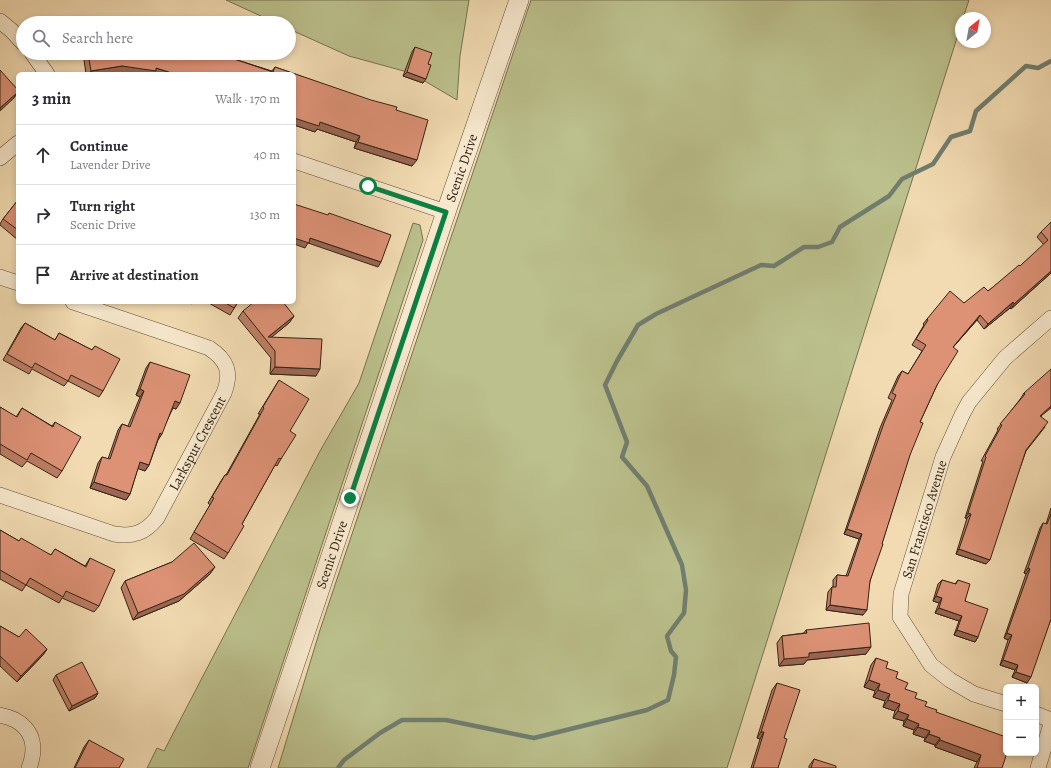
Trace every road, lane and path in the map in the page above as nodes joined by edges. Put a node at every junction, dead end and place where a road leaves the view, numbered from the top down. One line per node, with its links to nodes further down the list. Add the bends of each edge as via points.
1 (519, 0): 9 (street, Scenic Drive)
2 (0, 22): 3 (street)
3 (16, 35)
4 (37, 60): 5 (street)
5 (46, 72)
6 (16, 145): 7 (street)
7 (0, 158)
8 (296, 162): 9 (street)
9 (446, 212): 21 (street, Scenic Drive)
10 (0, 277): 11 (street)
11 (16, 282)
12 (79, 304): 14 (street, Larkspur Crescent, via 209,348 219,354 226,363 228,375 224,393 157,518 142,532 129,535 114,534)
13 (1051, 318): 15 (street, San Francisco Avenue, via 1005,358 969,402 943,457 901,594 900,617 931,664 950,680 974,694)
14 (0, 495)
15 (1003, 703)
16 (0, 715): 20 (street, via 15,720 29,734 34,745)
17 (1039, 715): 18 (street)
18 (1051, 720)
19 (1051, 724): 22 (street)
20 (29, 768)
21 (260, 768)
22 (1038, 768)

